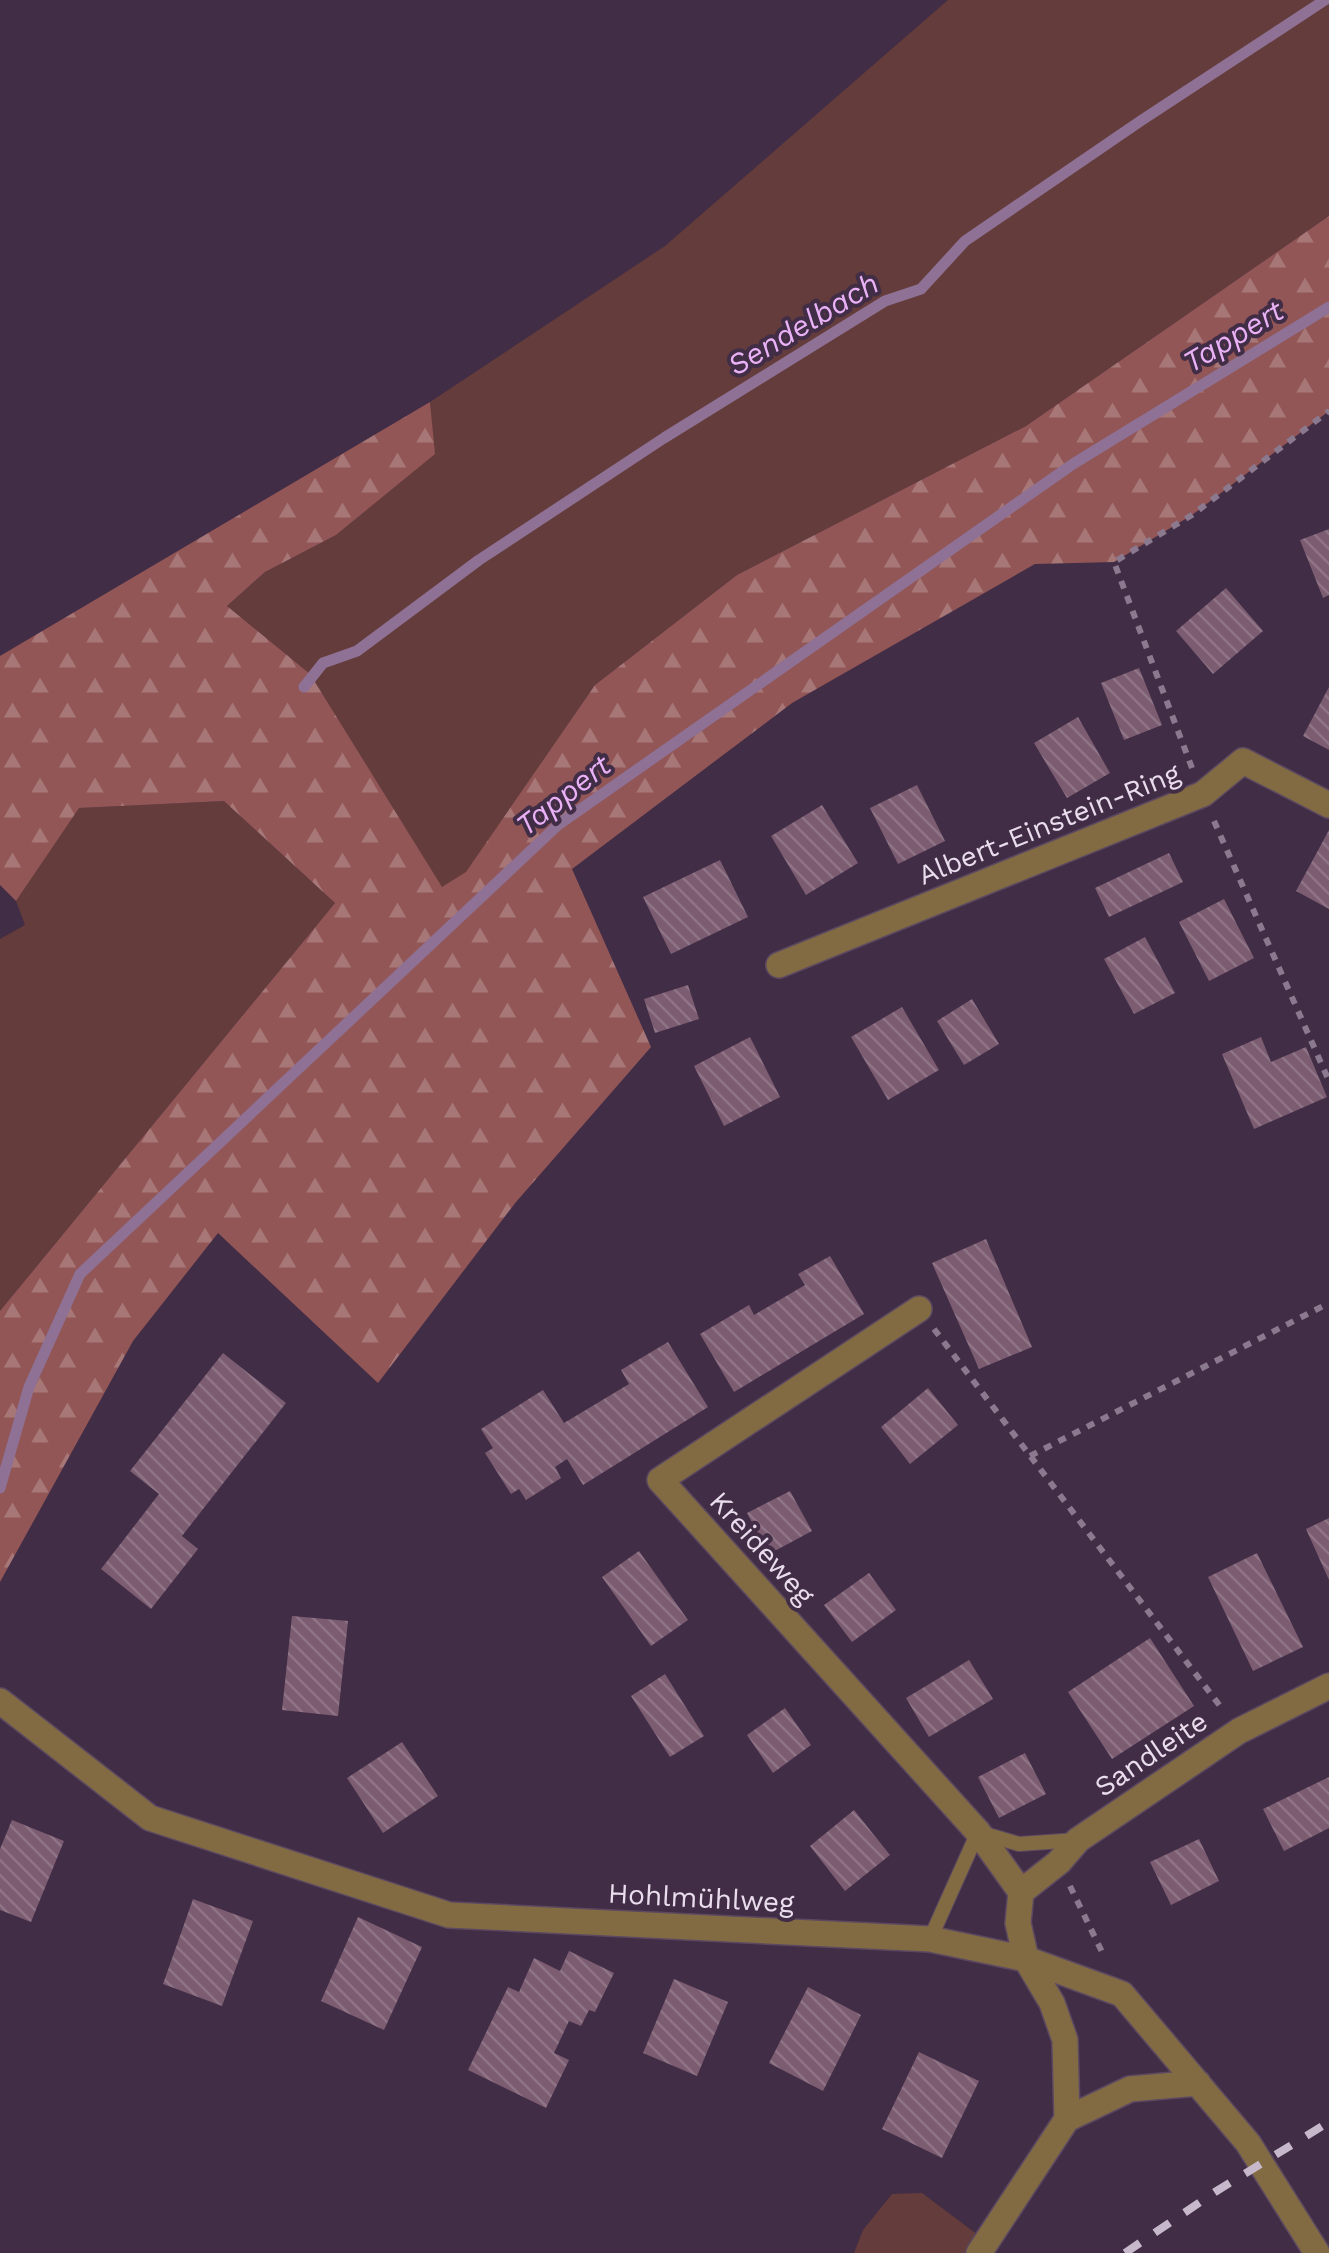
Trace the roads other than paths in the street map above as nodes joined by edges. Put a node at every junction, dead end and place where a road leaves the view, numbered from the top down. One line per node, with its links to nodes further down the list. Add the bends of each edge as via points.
1 (1329, 804): 2 (street, Albert-Einstein-Ring, via 1243,761 1202,794)
2 (779, 965)
3 (919, 1309): 6 (street, Kreideweg, via 660,1480)
4 (1329, 1686): 7 (street, Sandleite, via 1239,1731)
5 (0, 1701): 9 (street, Hohlmühlweg, via 150,1818 449,1915)
6 (978, 1832): 7 (lane, via 1019,1844); 8 (street, Kreideweg); 9 (lane)
7 (1078, 1840): 8 (street, Sandleite)
8 (1022, 1892): 10 (street, via 1018,1924)
9 (930, 1939): 10 (street, Hohlmühlweg)
10 (1026, 1959): 11 (street, Hohlmühlweg, via 1122,1994); 12 (street, via 1066,2040)
11 (1198, 2083): 12 (street, via 1130,2089); 14 (street, Hohlmühlweg, via 1248,2143)
12 (1067, 2119): 13 (street)
13 (978, 2253)
14 (1317, 2253)

